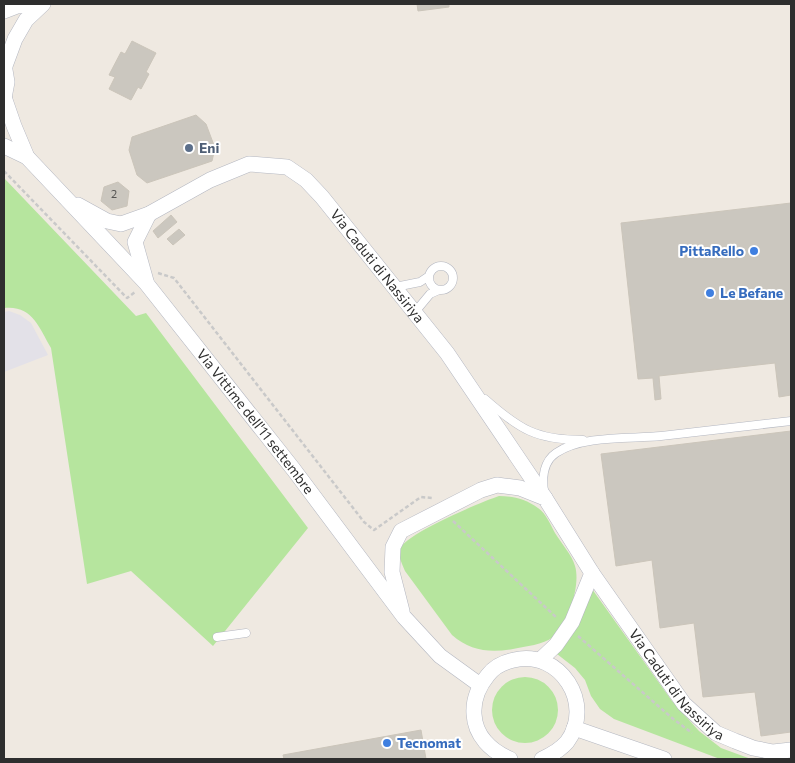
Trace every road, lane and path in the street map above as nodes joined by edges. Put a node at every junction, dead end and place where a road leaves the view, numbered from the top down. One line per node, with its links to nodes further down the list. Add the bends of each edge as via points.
1 (43, 4): 2 (street, via 17,6); 3 (street, via 26,20)
2 (4, 11)
3 (4, 65): 4 (street, via 7,82)
4 (4, 98): 6 (street, Via Vittime dell'11 settembre)
5 (4, 146): 6 (street, Via Vittime dell'11 settembre)
6 (27, 158): 7 (street, Via Vittime dell'11 settembre)
7 (64, 197): 8 (street, Via Caduti di Nassiriya, via 106,221 120,224); 10 (street, Via Vittime dell'11 settembre)
8 (149, 214): 10 (street, via 135,242); 11 (street, Via Caduti di Nassiriya, via 210,180 249,164 288,167 306,180)
9 (429, 276): 11 (lane, via 420,282); 12 (lane, via 430,284); 12 (lane, via 436,267 444,267 451,272 449,286)
10 (146, 282): 20 (street, Via Vittime dell'11 settembre, via 294,470)
11 (394, 287): 13 (street, Via Caduti di Nassiriya)
12 (439, 290): 13 (lane, via 430,294)
13 (415, 312): 14 (street, Via Caduti di Nassiriya)
14 (473, 390): 16 (lane, via 502,415 533,433 562,440); 17 (street, Via Caduti di Nassiriya)
15 (791, 420): 16 (lane, via 659,436)
16 (590, 440): 17 (lane, via 555,453 548,462 543,481)
17 (546, 498): 19 (street, Via Caduti di Nassiriya); 20 (street, via 520,488 497,486 481,490 401,531 393,547 392,572)
18 (447, 516): 21 (path)
19 (592, 573): 25 (street, via 572,622 556,645); 29 (street, Via Caduti di Nassiriya, via 684,704 699,719 716,733 753,748 773,752)
20 (404, 617): 26 (street, Via Vittime dell'11 settembre, via 440,656)
21 (563, 623)
22 (574, 632): 28 (path)
23 (246, 633): 24 (lane)
24 (217, 637)
25 (540, 660): 26 (street, via 522,658 506,662 491,671); 27 (street, via 555,667 575,694)
26 (480, 685): 31 (street, via 474,715 478,730 497,754)
27 (574, 728): 30 (street); 32 (street, via 561,747)
28 (698, 738)
29 (791, 750)
30 (635, 754): 33 (street)
31 (510, 759)
32 (542, 759)
33 (664, 759)

